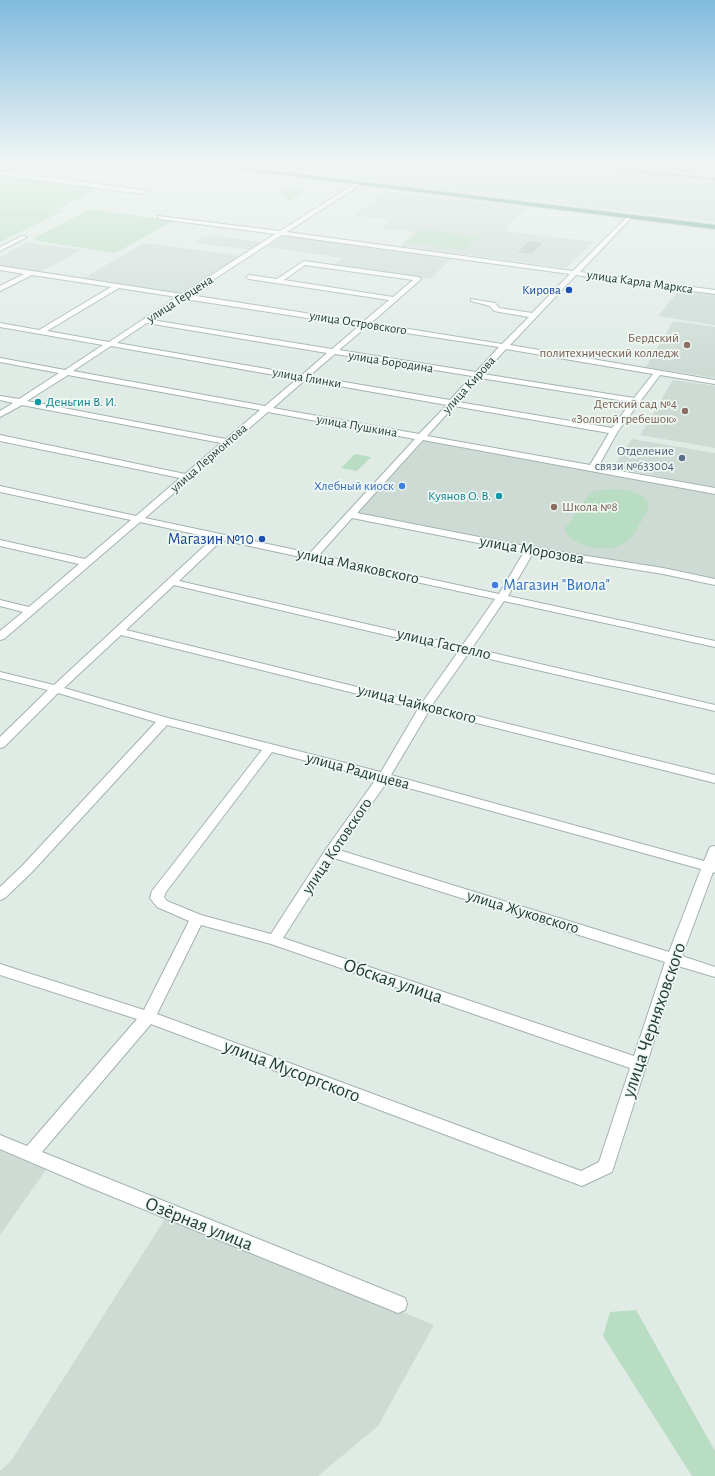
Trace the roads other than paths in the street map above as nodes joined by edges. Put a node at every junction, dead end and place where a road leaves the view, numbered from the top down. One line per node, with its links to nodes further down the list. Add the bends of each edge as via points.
1 (266, 231): 4 (street, улица Карла Маркса)
2 (285, 231): 4 (street, улица Герцена)
3 (615, 231): 9 (street, улица Кирова)
4 (282, 233): 9 (street, улица Карла Маркса); 15 (street, улица Герцена)
5 (24, 237): 6 (street)
6 (0, 249)
7 (0, 268): 8 (street, улица Островского)
8 (30, 272): 12 (street, улица Островского); 13 (street)
9 (574, 273): 14 (street, улица Карла Маркса); 18 (street, улица Кирова)
10 (249, 277): 11 (street)
11 (279, 281): 16 (street); 16 (street, улица Лермонтова, via 304,263 418,279)
12 (118, 286): 15 (street, улица Островского); 22 (street)
13 (0, 288)
14 (715, 292)
15 (184, 296): 19 (street, улица Герцена); 21 (street, улица Островского)
16 (395, 299): 21 (street, улица Лермонтова)
17 (473, 300): 18 (street, via 493,304 496,310)
18 (533, 315): 24 (street, улица Кирова)
19 (146, 321): 23 (street, улица Герцена); 25 (street, улица Бородина)
20 (0, 325): 22 (street, улица Глинки)
21 (365, 325): 24 (street, улица Островского); 25 (street, улица Лермонтова)
22 (40, 332): 23 (street, улица Глинки)
23 (110, 344): 27 (street, улица Герцена); 30 (street, улица Глинки)
24 (504, 346): 28 (street, улица Островского); 29 (street, улица Кирова)
25 (333, 352): 29 (street, улица Бородина); 30 (street, улица Лермонтова)
26 (0, 360): 27 (street, улица Пушкина)
27 (66, 372): 34 (street, улица Герцена); 36 (street, улица Пушкина)
28 (658, 372): 31 (street, улица Островского); 33 (street)
29 (477, 376): 33 (street, улица Бородина); 35 (street, улица Кирова)
30 (304, 378): 35 (street, улица Глинки); 36 (street, улица Лермонтова)
31 (715, 382)
32 (0, 398): 34 (street)
33 (637, 401): 38 (street)
34 (21, 402): 37 (street, улица Герцена); 41 (street)
35 (452, 404): 38 (street, улица Глинки); 40 (street, улица Кирова)
36 (266, 409): 40 (street, улица Пушкина); 41 (street, улица Лермонтова)
37 (0, 415)
38 (614, 431): 42 (street)
39 (0, 438): 43 (street)
40 (421, 438): 42 (street, улица Пушкина); 46 (street, улица Кирова)
41 (228, 442): 43 (street, улица Лермонтова)
42 (592, 468): 45 (street, улица Пушкина)
43 (187, 477): 47 (street, улица Лермонтова)
44 (0, 488): 47 (street, улица Маяковского)
45 (715, 492)
46 (350, 515): 50 (street, улица Морозова); 51 (street, улица Кирова)
47 (139, 518): 48 (street, улица Маяковского); 52 (street, улица Лермонтова)
48 (221, 536): 51 (street, улица Маяковского); 53 (street)
49 (0, 543): 52 (street)
50 (530, 550): 54 (street, улица Морозова); 55 (street, улица Котовского)
51 (314, 556): 55 (street, улица Маяковского)
52 (87, 563): 57 (street, улица Лермонтова)
53 (172, 582): 58 (street); 61 (street, улица Гастелло)
54 (715, 582)
55 (502, 597): 60 (street, улица Маяковского); 61 (street, улица Котовского)
56 (0, 603): 57 (street)
57 (31, 611): 59 (street, улица Лермонтова)
58 (119, 632): 63 (street); 64 (street, улица Чайковского)
59 (0, 637)
60 (715, 644)
61 (467, 650): 64 (street, улица Котовского); 65 (street, улица Гастелло)
62 (0, 675): 63 (street, улица Радищева)
63 (56, 689): 66 (street, улица Радищева); 67 (street)
64 (426, 706): 69 (street, улица Котовского); 70 (street, улица Чайковского)
65 (715, 708)
66 (164, 721): 68 (street, улица Радищева); 74 (street)
67 (0, 744)
68 (269, 748): 69 (street, улица Радищева); 75 (street, Обская улица, via 159,891 157,898 162,904)
69 (384, 778): 72 (street, улица Котовского); 73 (street, улица Радищева)
70 (715, 779)
71 (715, 850): 73 (street, улица Черняховского)
72 (331, 852): 76 (street, улица Котовского); 77 (street, улица Жуковского)
73 (712, 867): 77 (street, улица Черняховского)
74 (0, 896)
75 (197, 919): 76 (street, Обская улица); 80 (street)
76 (274, 940): 81 (street, Обская улица)
77 (673, 960): 79 (street, улица Жуковского); 81 (street, улица Черняховского)
78 (0, 969): 80 (street, улица Мусоргского)
79 (715, 972)
80 (148, 1017): 83 (street); 84 (street, улица Мусоргского)
81 (638, 1064): 84 (street, улица Черняховского, via 606,1167)
82 (0, 1142): 83 (street, Озёрная улица)
83 (30, 1154): 85 (street, Озёрная улица)
84 (582, 1179)
85 (398, 1304)

